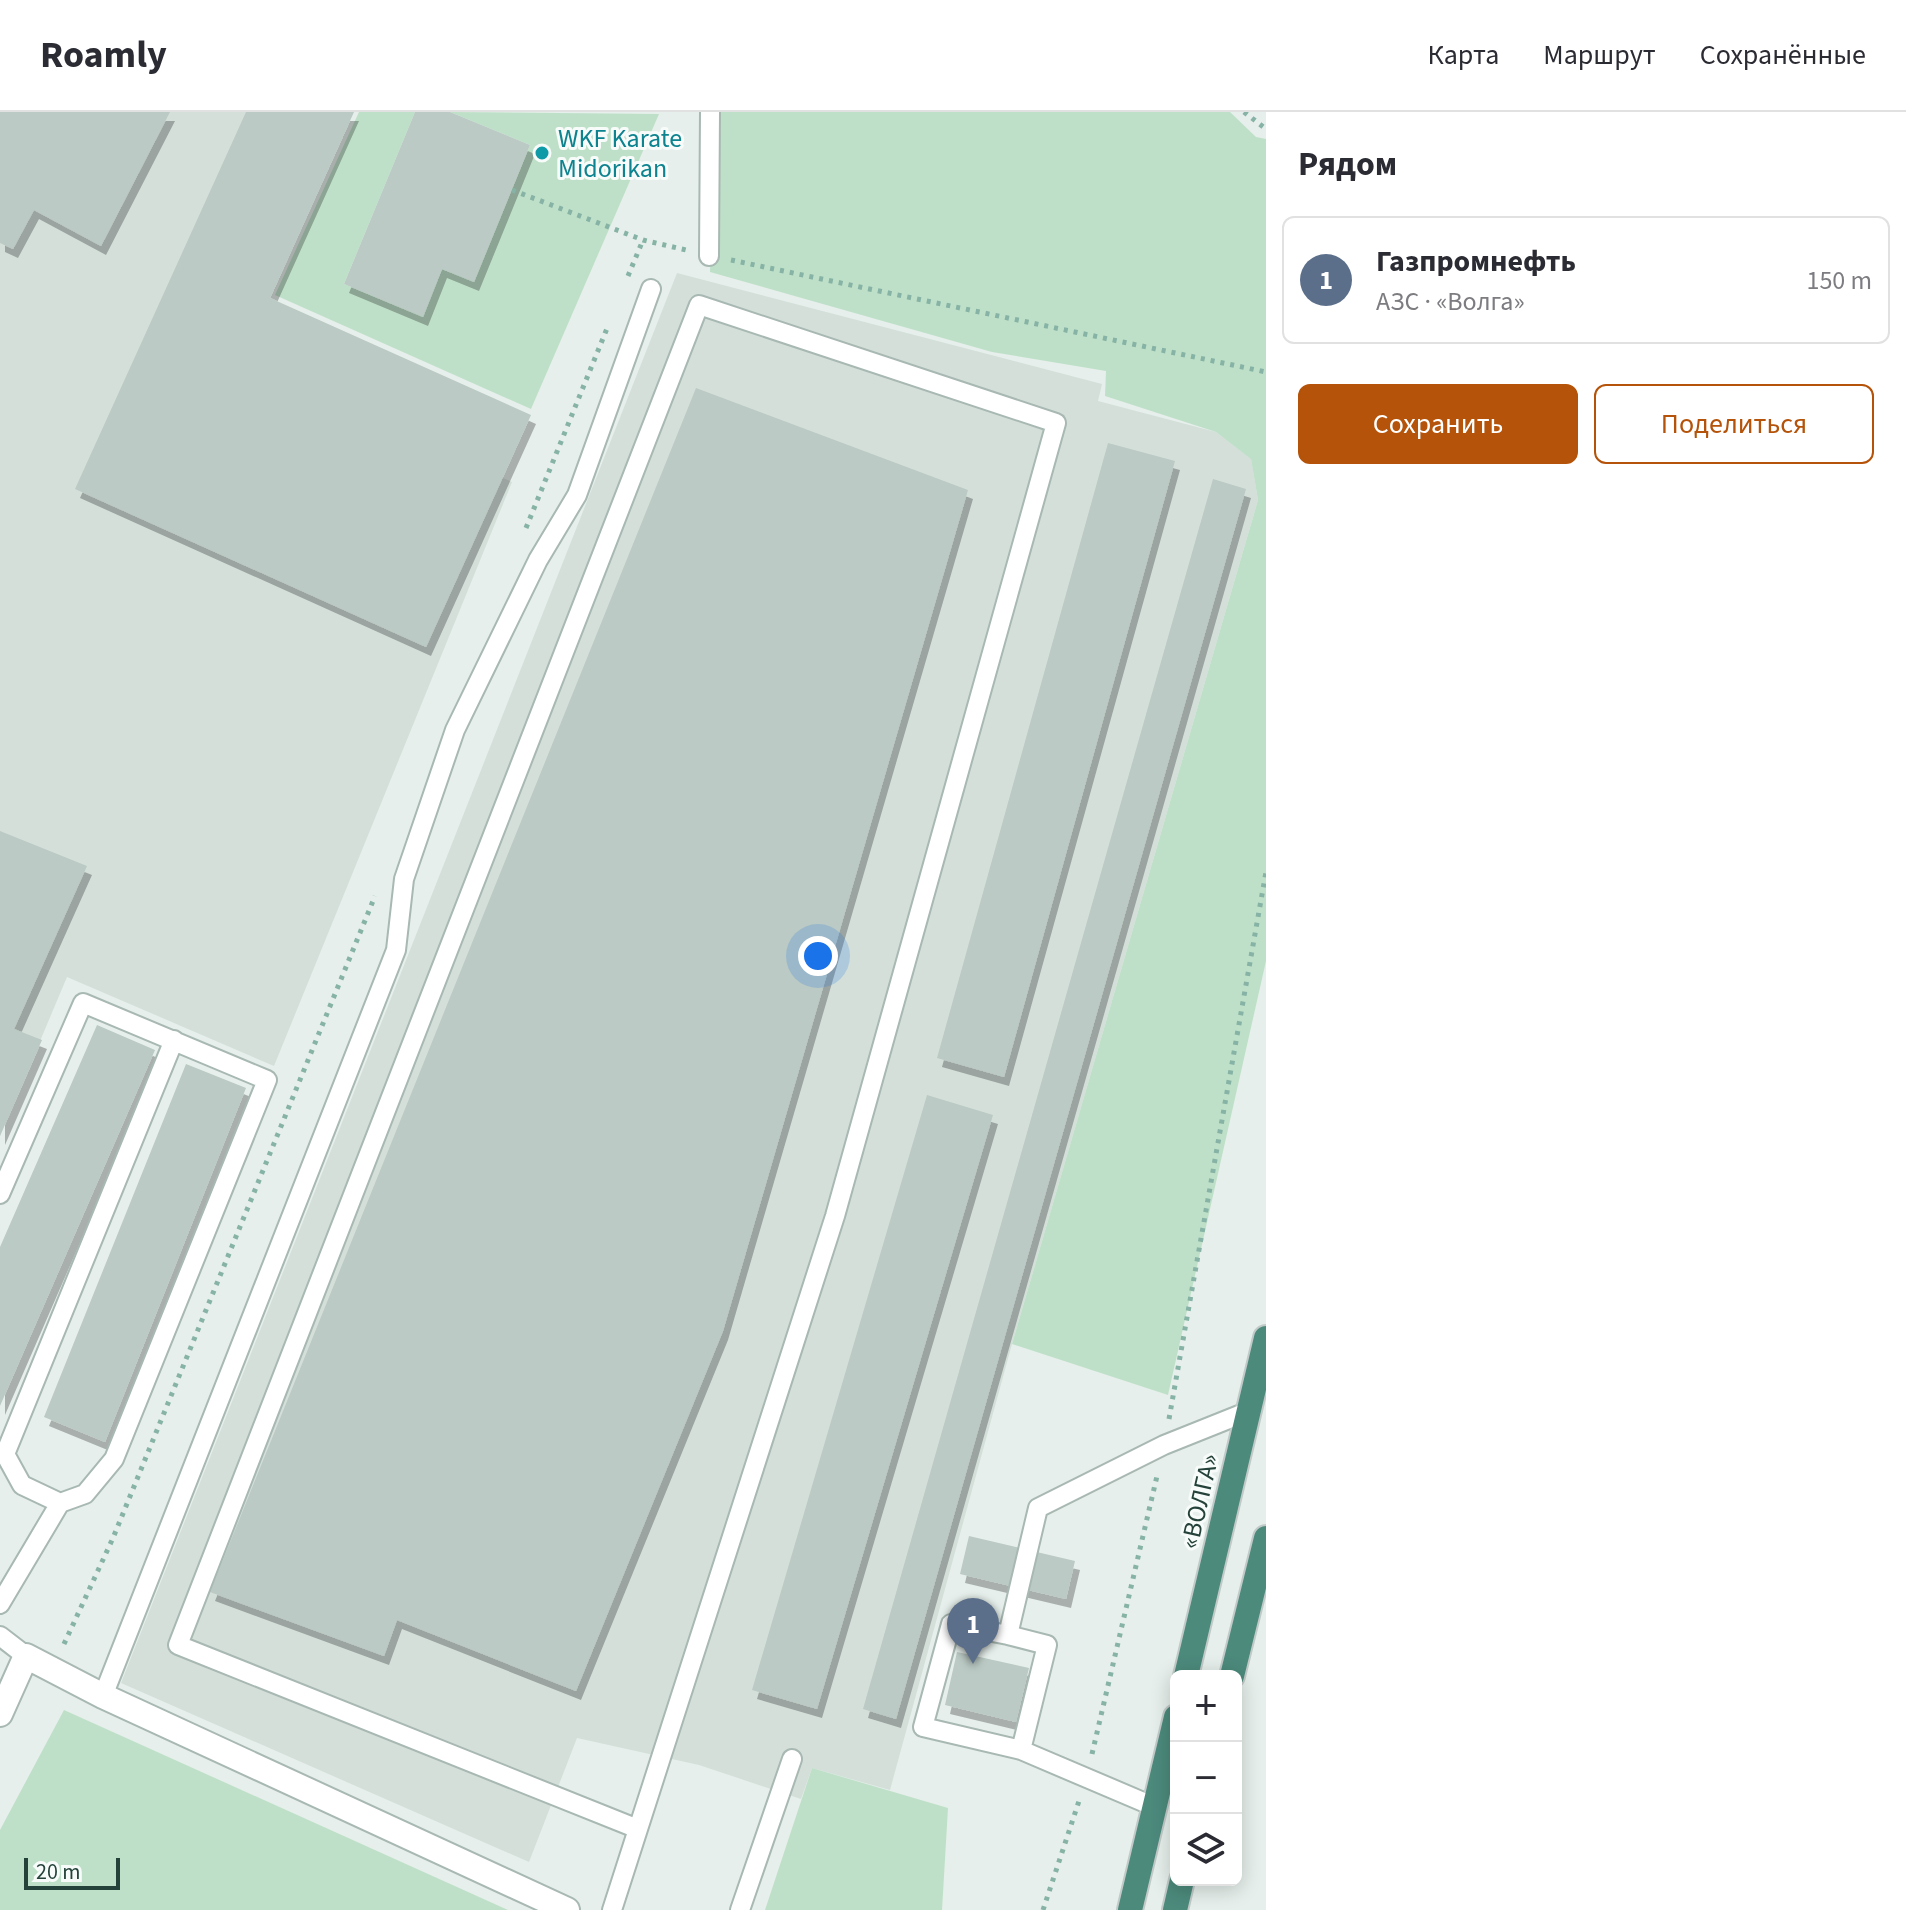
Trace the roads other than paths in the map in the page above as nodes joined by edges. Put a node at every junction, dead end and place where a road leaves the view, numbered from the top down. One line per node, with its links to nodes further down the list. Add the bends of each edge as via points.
1 (710, 112): 2 (lane)
2 (709, 256)
3 (651, 289): 17 (lane, via 577,495 538,560 455,730 404,879 396,950)
4 (174, 1040): 5 (lane, via 83,1003); 8 (lane); 9 (lane, via 267,1080 114,1459 85,1494)
5 (0, 1194)
6 (1266, 1338): 7 (highway, «ВОЛГА»)
7 (1249, 1411): 12 (lane, via 1164,1445 1038,1508); 15 (highway, «ВОЛГА»)
8 (2, 1453): 9 (lane, via 22,1485)
9 (60, 1503): 11 (lane)
10 (1266, 1538): 16 (highway)
11 (0, 1604)
12 (1008, 1635): 20 (lane, via 1047,1645); 20 (lane, via 951,1624 923,1727)
13 (0, 1636): 14 (lane)
14 (26, 1656): 17 (street); 18 (street)
15 (1187, 1670)
16 (1233, 1670)
17 (103, 1696): 25 (street)
18 (0, 1714)
19 (1170, 1742): 22 (highway)
20 (1021, 1750): 22 (lane)
21 (792, 1759): 27 (lane)
22 (1155, 1807): 28 (highway)
23 (638, 1829): 23 (lane, via 835,1216 1056,423 699,305 178,1645); 26 (lane)
24 (1181, 1886): 29 (highway)
25 (567, 1910)
26 (612, 1910)
27 (740, 1910)
28 (1130, 1910)
29 (1175, 1910)

